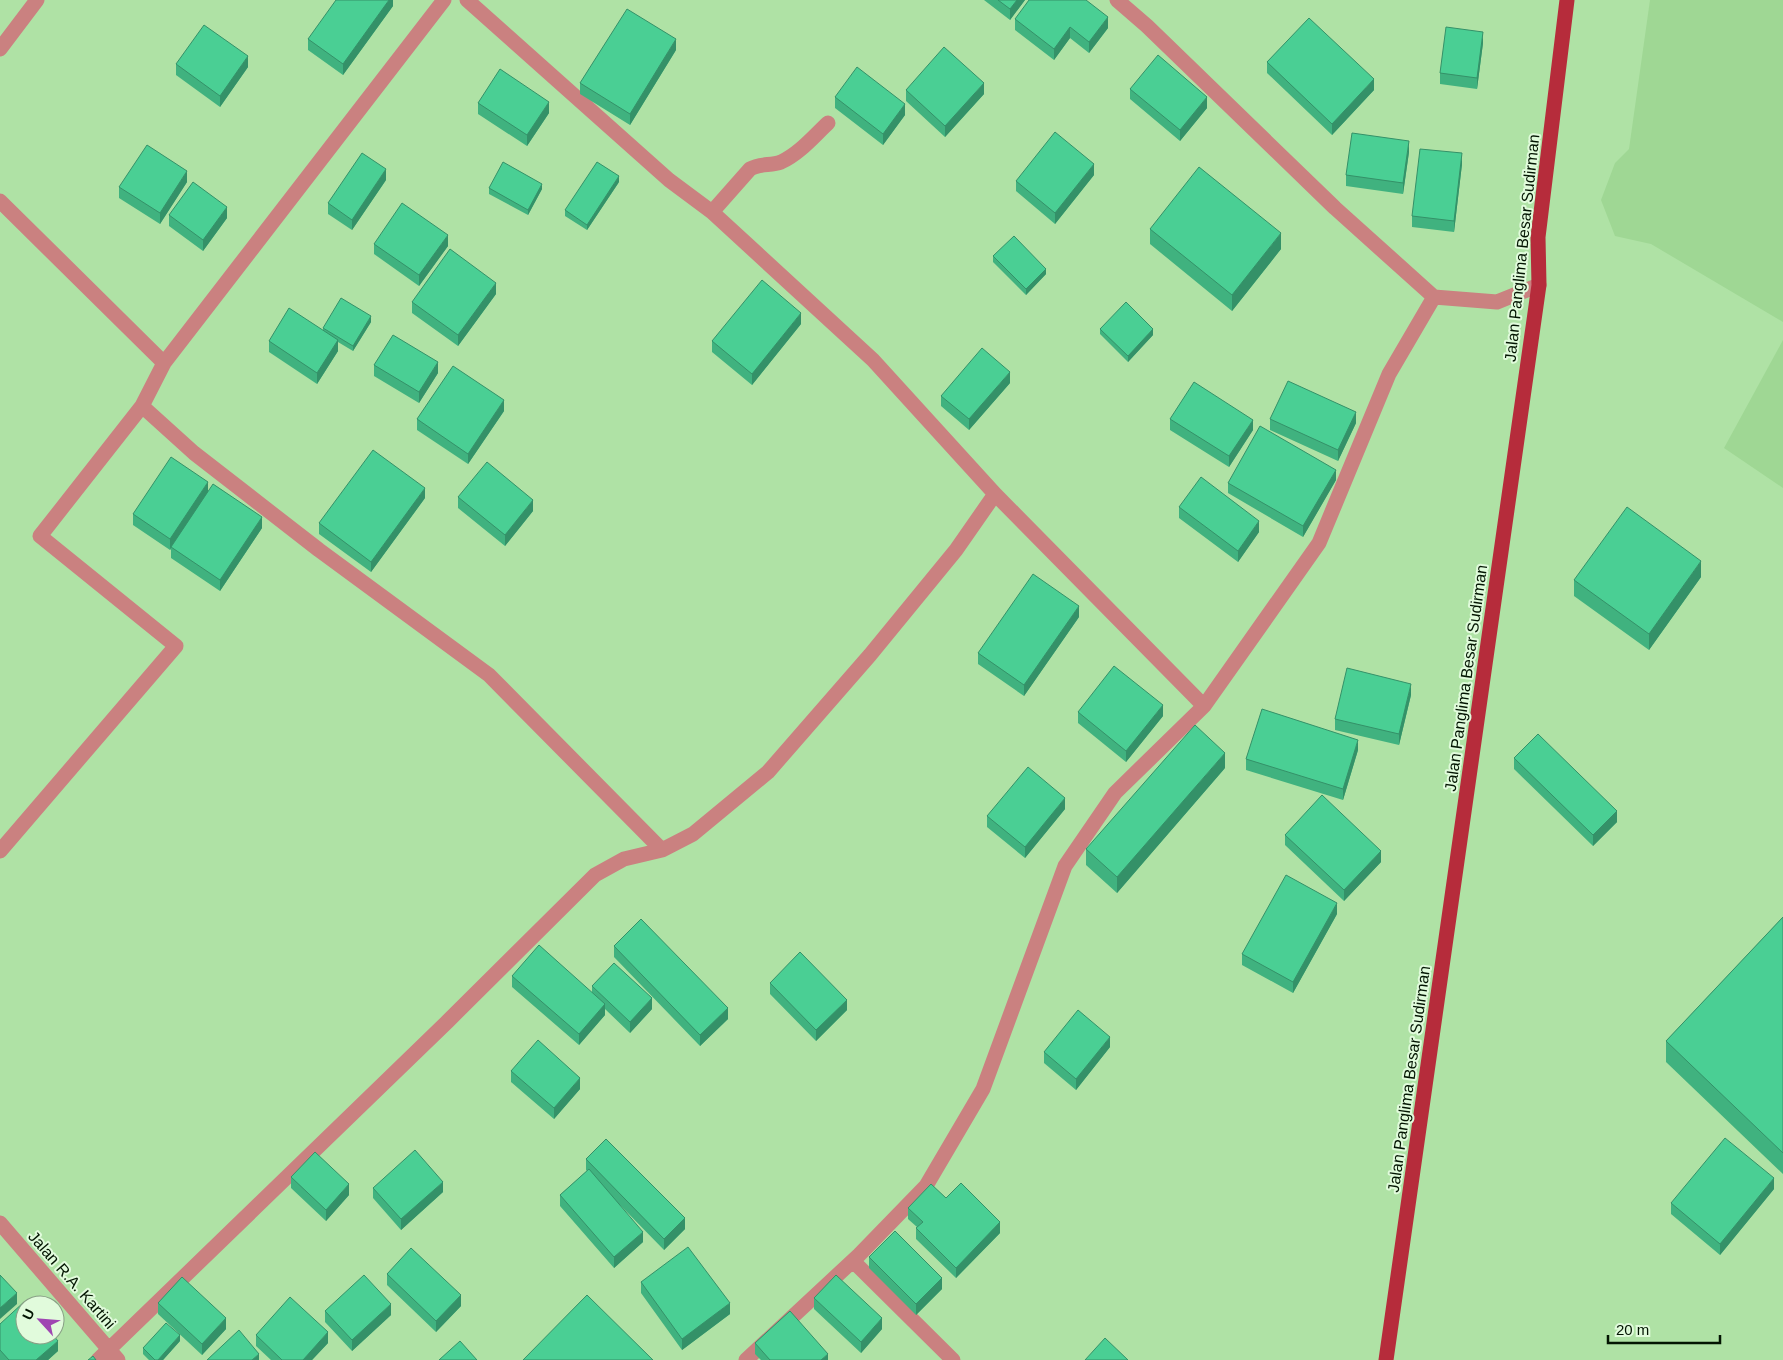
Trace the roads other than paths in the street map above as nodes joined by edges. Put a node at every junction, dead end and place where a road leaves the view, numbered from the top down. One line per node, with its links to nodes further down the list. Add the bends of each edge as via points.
1 (37, 0): 6 (street)
2 (444, 0): 12 (street)
3 (467, 0): 9 (street, via 669,180)
4 (1117, 0): 11 (street)
5 (1567, 0): 10 (main road, Jalan Panglima Besar Sudirman, via 1538,237)
6 (0, 49)
7 (828, 124): 9 (street, via 792,156 750,169)
8 (0, 201): 12 (street)
9 (712, 212): 14 (street, via 873,360)
10 (1539, 285): 11 (street, via 1497,302); 23 (main road, Jalan Panglima Besar Sudirman)
11 (1434, 297): 15 (street, via 1389,374 1318,543)
12 (164, 363): 13 (street)
13 (142, 406): 16 (street, via 194,453 319,550 489,675); 17 (street, via 40,536 176,646)
14 (996, 494): 15 (street); 16 (street, via 956,550 768,772 692,834)
15 (1204, 706): 19 (street, via 1114,793 1065,866 983,1089 926,1186)
16 (662, 850): 20 (street, via 624,859 595,875)
17 (0, 851)
18 (0, 1223): 20 (street, Jalan R.A. Kartini)
19 (853, 1261): 21 (street); 22 (street)
20 (109, 1357)
21 (746, 1360)
22 (953, 1360)
23 (1386, 1360)

